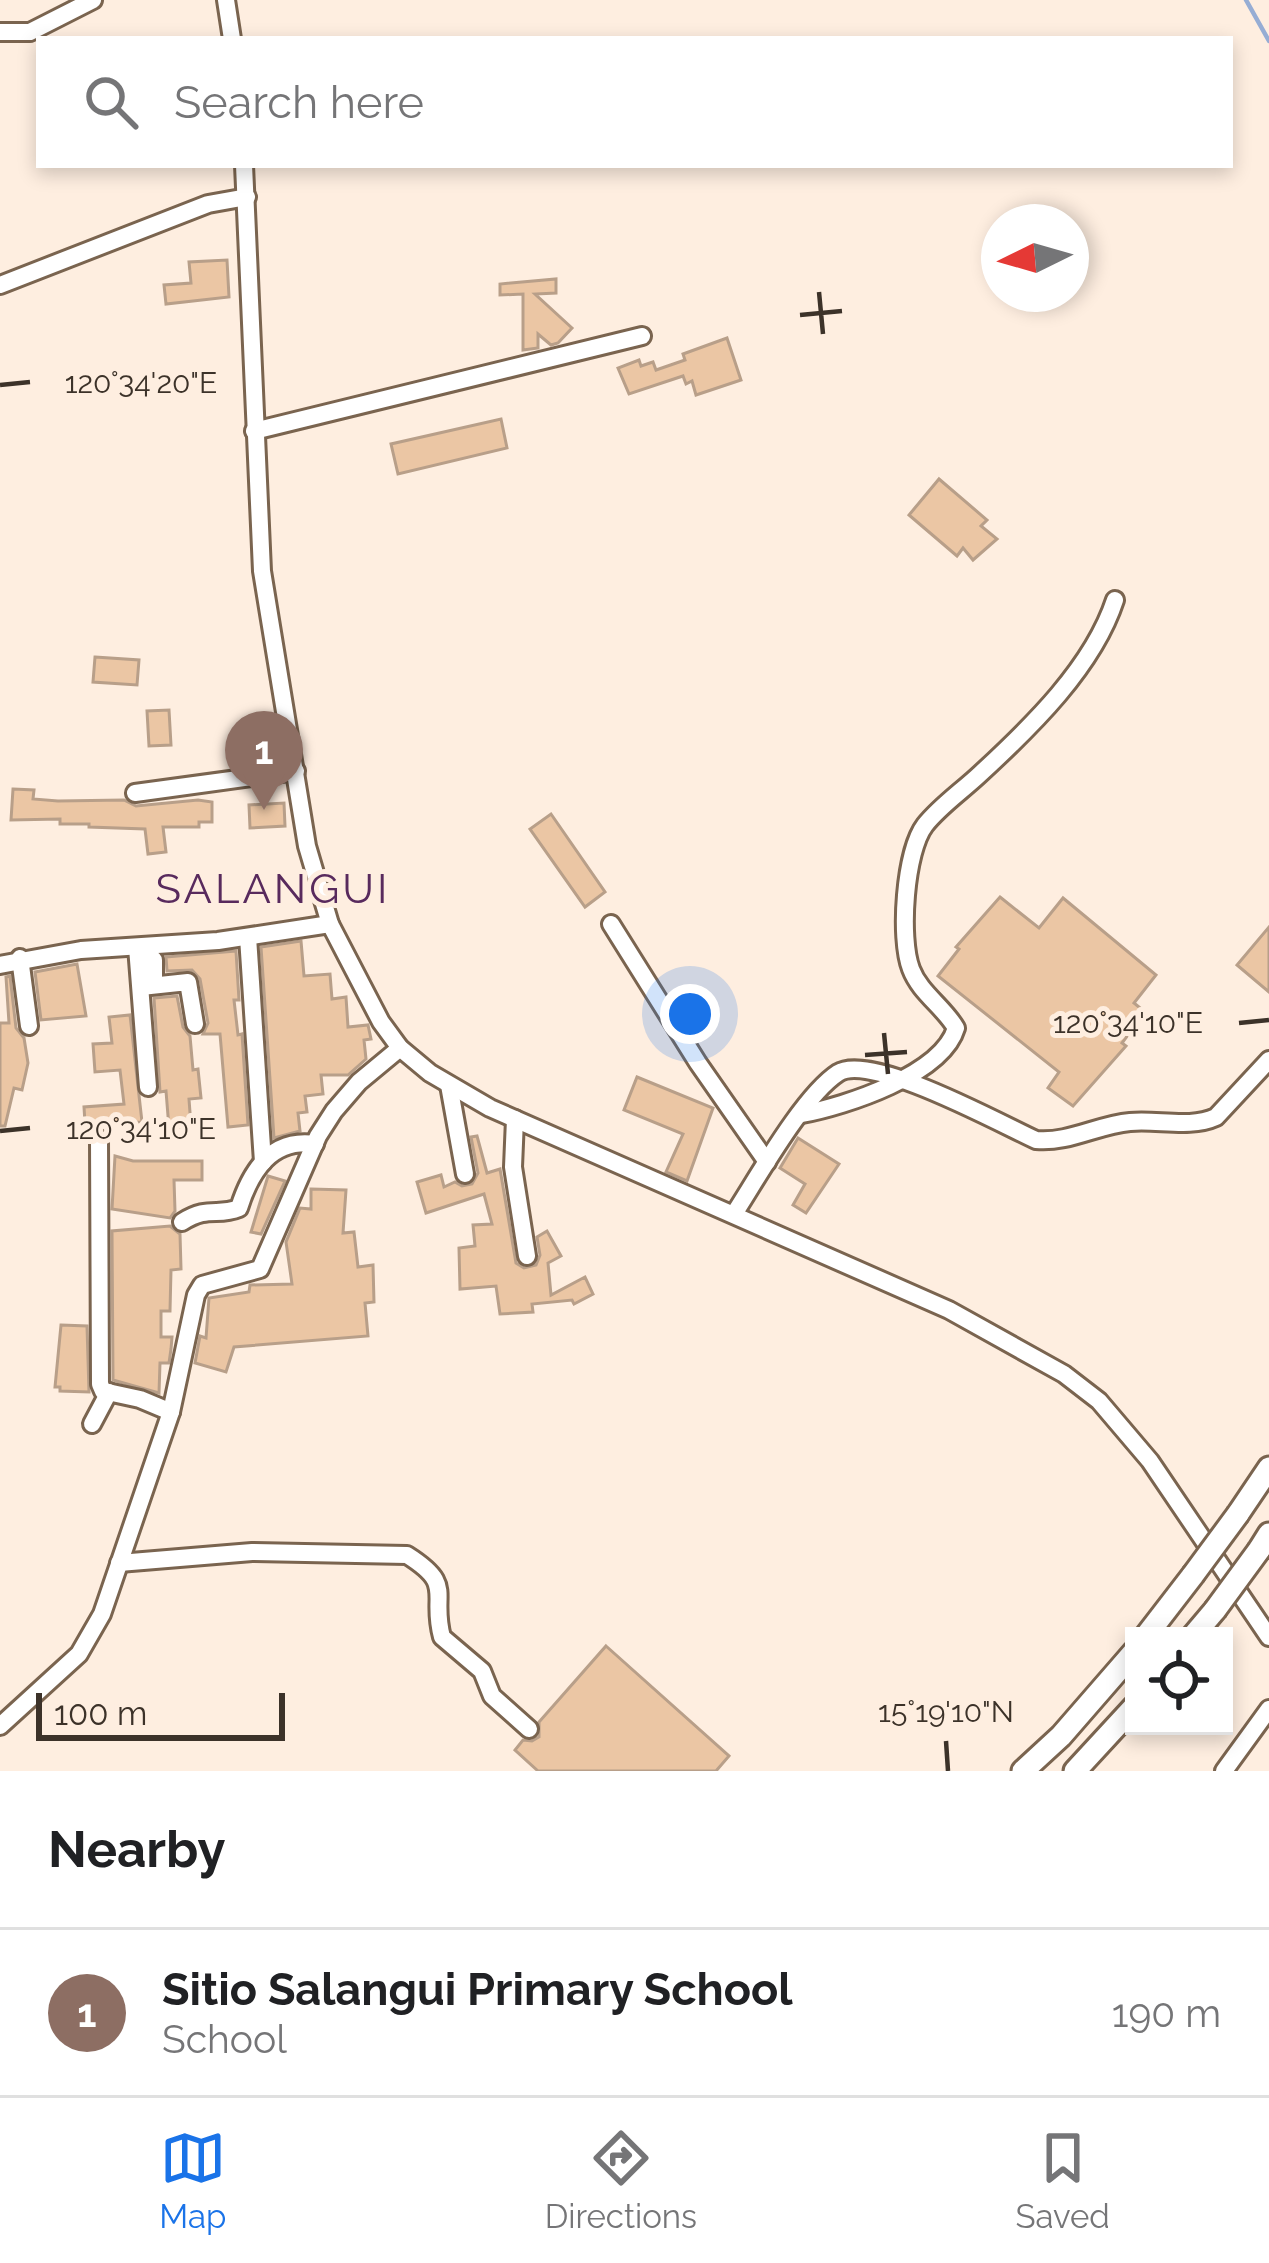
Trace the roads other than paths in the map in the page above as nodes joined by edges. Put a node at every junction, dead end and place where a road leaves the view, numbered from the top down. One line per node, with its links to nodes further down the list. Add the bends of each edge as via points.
1 (93, 0): 3 (street, via 30,32)
2 (226, 0): 4 (street)
3 (0, 32)
4 (232, 36)
5 (244, 168): 6 (street)
6 (247, 197): 7 (street, via 208,204); 9 (street)
7 (0, 285)
8 (642, 336): 9 (street)
9 (254, 431): 11 (street, via 262,571)
10 (1115, 600): 24 (street, via 1056,694 912,848 908,964 956,1028 934,1059)
11 (296, 772): 12 (street); 13 (street)
12 (135, 793)
13 (330, 924): 15 (street); 22 (street)
14 (611, 924): 32 (street)
15 (248, 937): 16 (street); 31 (street)
16 (137, 948): 17 (street); 19 (street)
17 (20, 958): 18 (street); 21 (street)
18 (0, 965)
19 (147, 986): 20 (street, via 188,982); 26 (street)
20 (195, 1024)
21 (29, 1026)
22 (400, 1048): 25 (street); 30 (street, via 346,1095)
23 (1269, 1060): 24 (street, via 1216,1118 1133,1121 1055,1142)
24 (899, 1078): 27 (street, via 842,1107); 27 (street, via 841,1070)
25 (449, 1085): 28 (street); 33 (street)
26 (148, 1087)
27 (802, 1114): 32 (street)
28 (514, 1119): 34 (street); 36 (street)
29 (99, 1139): 37 (street, via 100,1384)
30 (315, 1144): 31 (street, via 286,1143); 38 (street, via 267,1261 252,1274 202,1285 196,1295)
31 (262, 1162): 35 (street, via 239,1208)
32 (767, 1162): 34 (street)
33 (464, 1174)
34 (734, 1214): 45 (street, via 949,1310 1099,1401 1150,1461)
35 (182, 1222)
36 (527, 1256)
37 (110, 1392): 38 (street); 39 (street)
38 (171, 1412): 42 (street)
39 (92, 1424)
40 (1269, 1468): 43 (main road, bridge)
41 (1264, 1542): 44 (main road, bridge)
42 (119, 1562): 49 (street, via 87,1643); 50 (street, via 252,1552 407,1555 440,1587 442,1636)
43 (1153, 1627)
44 (1201, 1627)
45 (1269, 1637)
46 (1125, 1662): 51 (main road)
47 (1269, 1709): 53 (street)
48 (1125, 1717): 52 (main road)
49 (0, 1726)
50 (529, 1729)
51 (1023, 1771)
52 (1076, 1771)
53 (1224, 1771)

